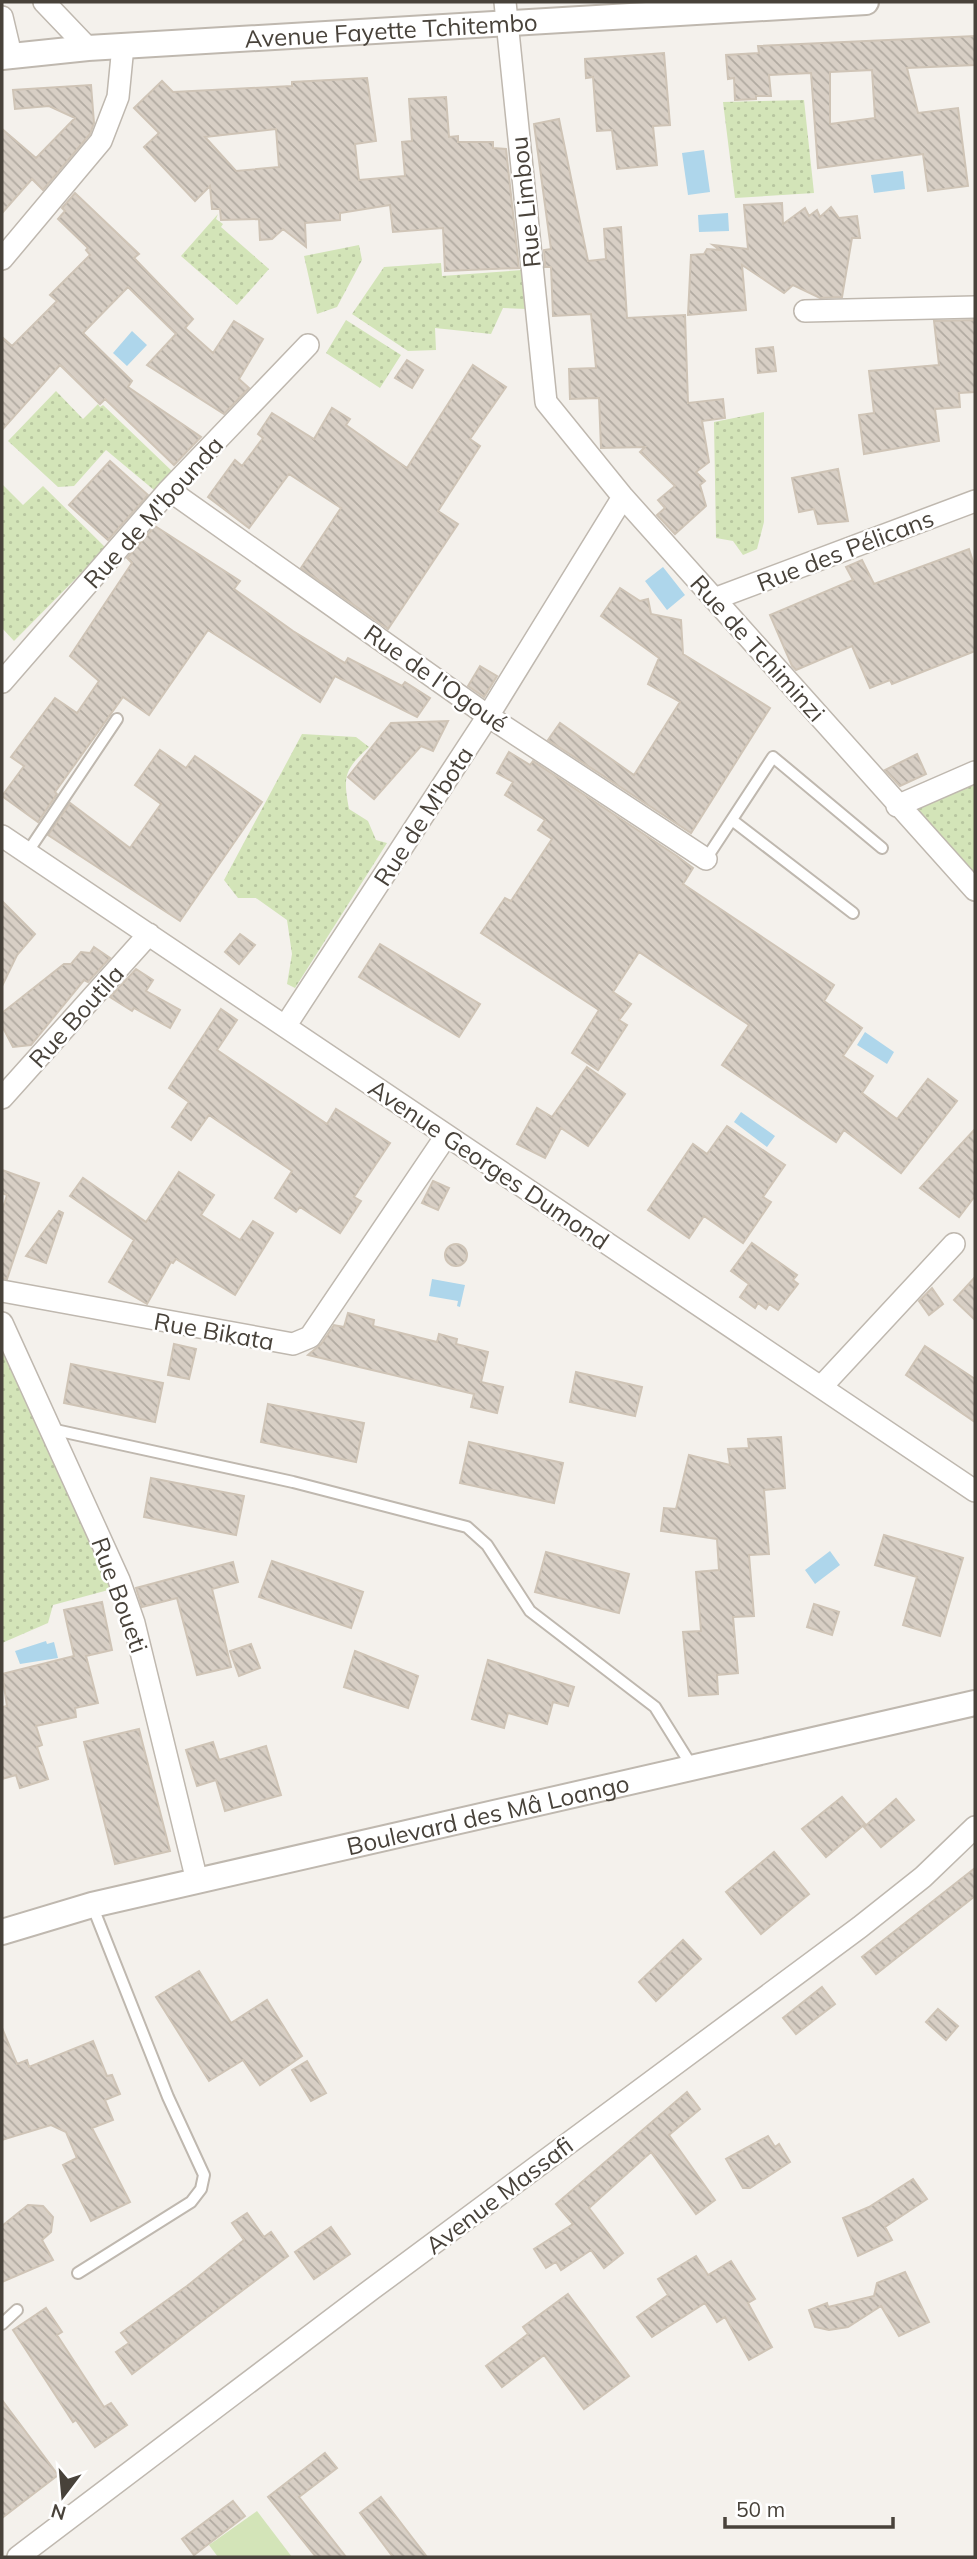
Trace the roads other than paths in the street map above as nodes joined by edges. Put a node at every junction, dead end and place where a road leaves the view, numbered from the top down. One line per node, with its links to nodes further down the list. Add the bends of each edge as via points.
1 (44, 2): 6 (street)
2 (866, 2): 3 (street, Avenue Fayette Tchitembo)
3 (506, 13): 5 (street, Avenue Fayette Tchitembo); 12 (street, Rue Limbou)
4 (2, 18): 7 (street)
5 (123, 46): 6 (street, Avenue Fayette Tchitembo); 8 (street, via 118,97 102,141)
6 (88, 48): 7 (street, Avenue Fayette Tchitembo)
7 (6, 56)
8 (2, 258)
9 (975, 307): 10 (street)
10 (805, 311)
11 (308, 345): 13 (street, Rue de M'bounda)
12 (546, 402): 14 (street, Rue de Tchiminzi)
13 (169, 490): 17 (street, Rue de M'bounda); 18 (street, Rue de l'Ogoué)
14 (624, 497): 16 (street, Rue de Tchiminzi); 18 (street, Rue de M'bota)
15 (975, 501): 16 (street, Rue des Pélicans)
16 (714, 599): 21 (street, Rue de Tchiminzi)
17 (2, 682)
18 (488, 716): 26 (street, Rue de l'Ogoué); 30 (street, Rue de M'bota)
19 (117, 719): 25 (lane)
20 (975, 772): 21 (street)
21 (897, 806): 27 (street, Rue de Tchiminzi)
22 (732, 820): 24 (lane, via 773,757); 26 (lane); 28 (lane)
23 (2, 836): 25 (street, Avenue Georges Dumond)
24 (883, 848)
25 (27, 853): 29 (street, Avenue Georges Dumond)
26 (706, 859)
27 (975, 890)
28 (853, 912)
29 (149, 934): 30 (street, Avenue Georges Dumond); 31 (street, Rue Boutila)
30 (286, 1025): 32 (street, Avenue Georges Dumond)
31 (2, 1098)
32 (446, 1136): 34 (street, Rue Bikata, via 310,1337 293,1344); 36 (street, Avenue Georges Dumond)
33 (954, 1244): 36 (street)
34 (2, 1292)
35 (2, 1323): 37 (street, Rue Boueti)
36 (822, 1386): 38 (street, Avenue Georges Dumond)
37 (51, 1429): 40 (lane, via 293,1482 467,1527 487,1545 530,1612 654,1707); 42 (street, Rue Boueti, via 134,1623)
38 (975, 1491)
39 (975, 1703): 40 (street, Boulevard des Mâ Loango)
40 (693, 1768): 42 (street, Boulevard des Mâ Loango)
41 (975, 1827): 48 (street, Avenue Massafi, via 923,1877 860,1927)
42 (197, 1881): 43 (street, Boulevard des Mâ Loango)
43 (92, 1905): 44 (street, Boulevard des Mâ Loango); 45 (lane, via 204,2175 191,2202)
44 (2, 1932)
45 (78, 2273)
46 (17, 2310): 47 (lane)
47 (2, 2324)
48 (18, 2557)

